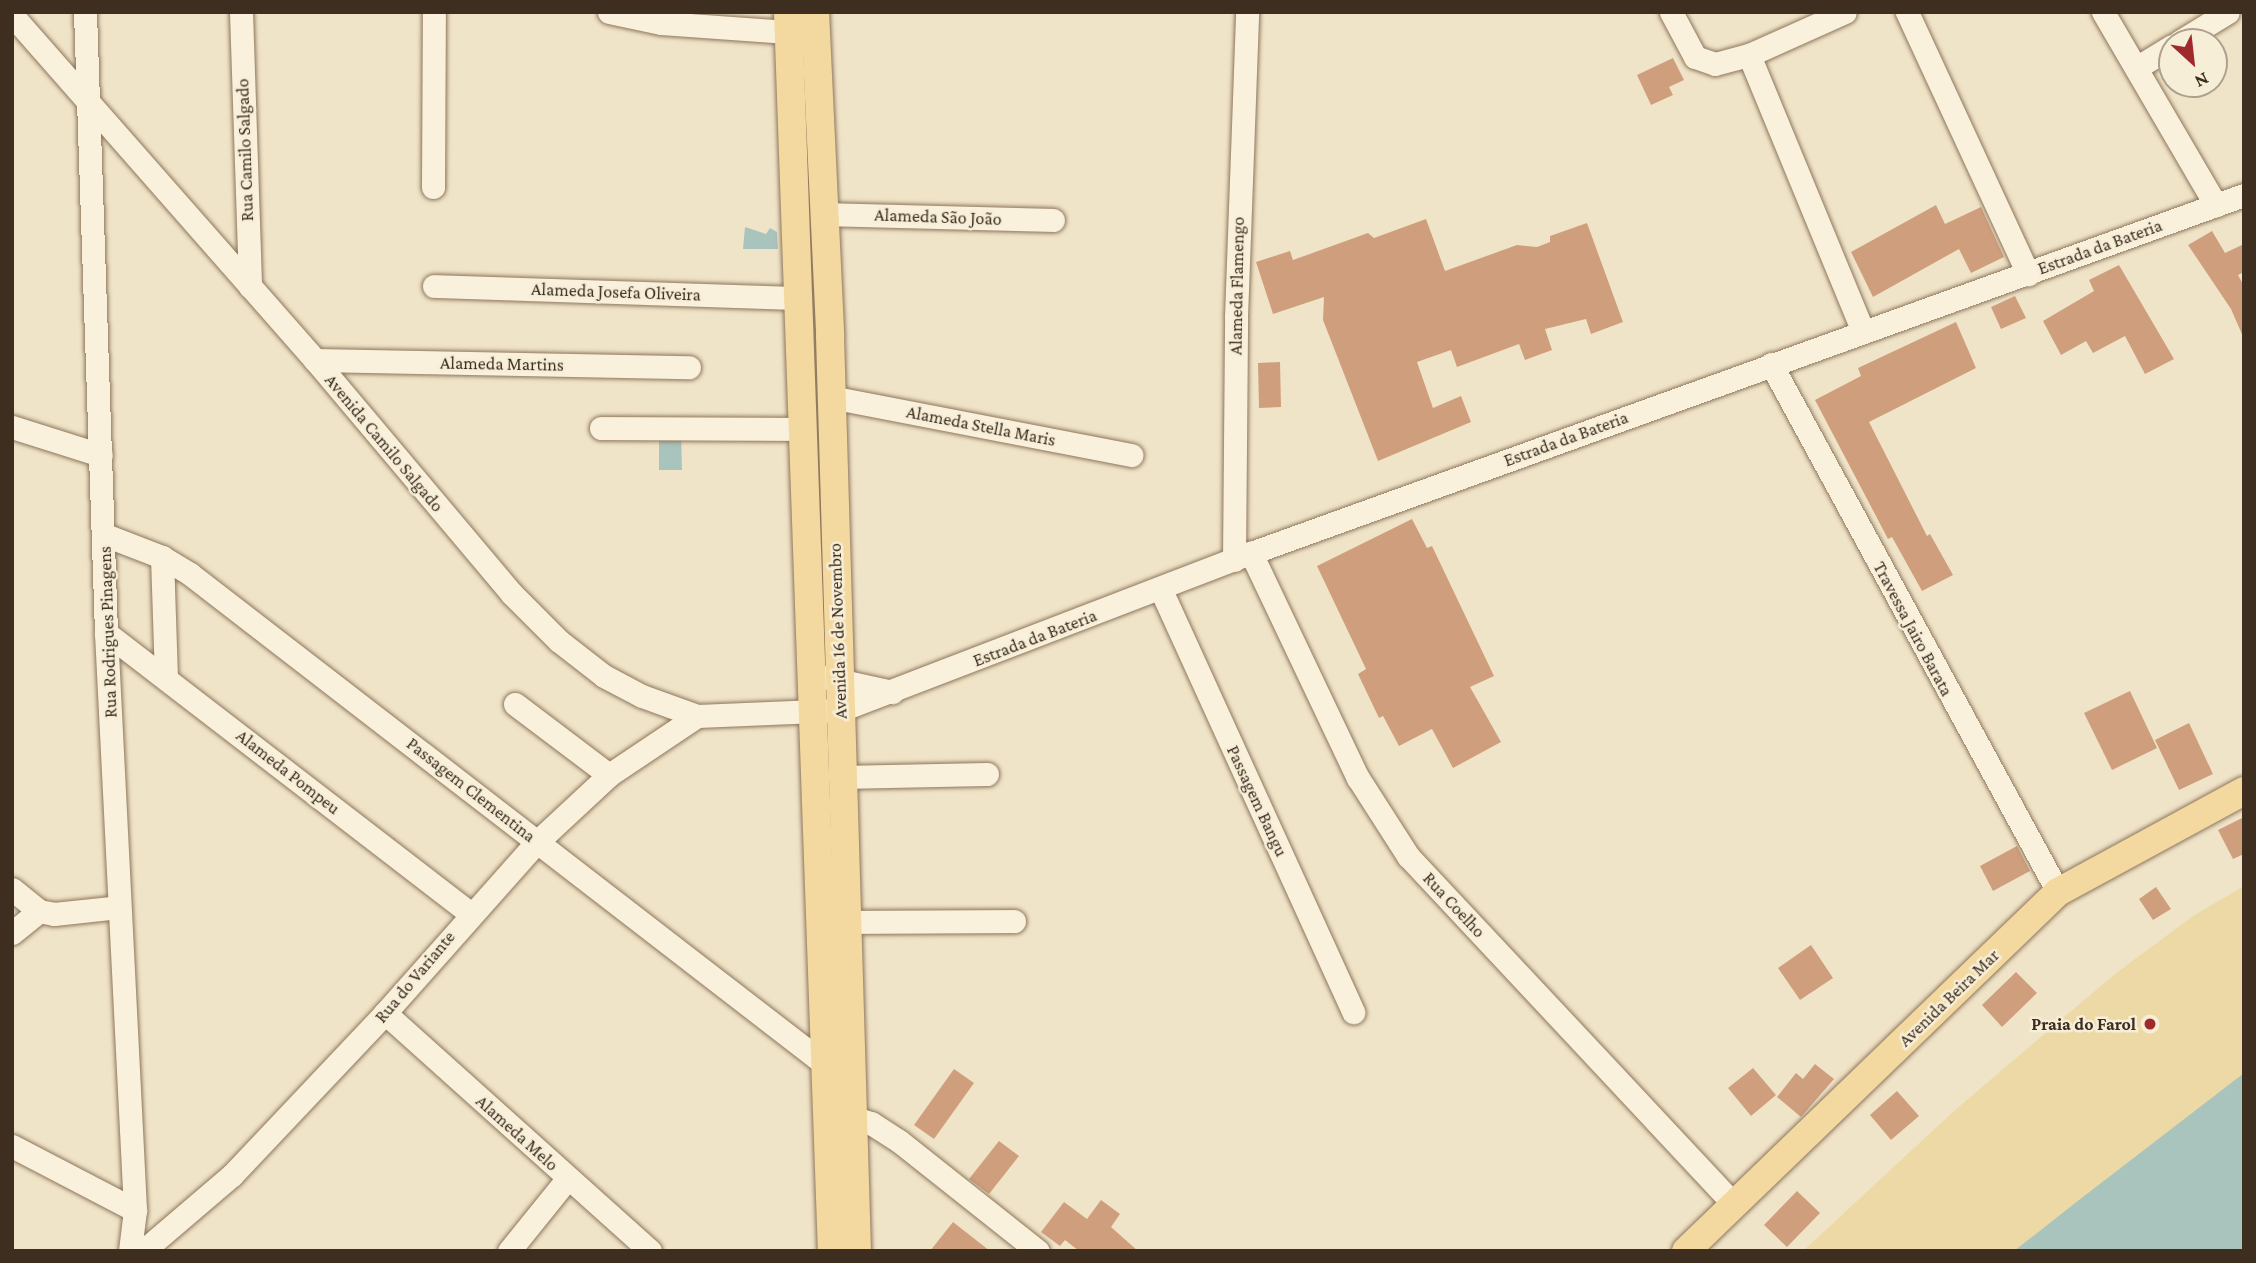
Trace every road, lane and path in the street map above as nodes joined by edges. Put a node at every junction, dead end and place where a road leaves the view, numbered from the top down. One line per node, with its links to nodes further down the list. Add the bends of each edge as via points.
1 (85, 12): 19 (street, Rua Rodrigues Pinagens)
2 (241, 12): 27 (street, Rua Camilo Salgado)
3 (434, 12): 20 (street)
4 (609, 12): 14 (street, via 661,23)
5 (815, 12): 23 (main road, Avenida 16 de Novembro)
6 (1247, 12): 40 (street, Alameda Flamengo, via 1236,317)
7 (1671, 12): 16 (street, via 1686,46 1704,63)
8 (1845, 12): 13 (street)
9 (1907, 12): 25 (street)
10 (2103, 12): 18 (street)
11 (2228, 12): 15 (street)
12 (12, 15): 19 (street, Avenida Camilo Salgado)
13 (1807, 20): 16 (street)
14 (788, 22): 28 (main road, Avenida 16 de Novembro)
15 (2202, 28)
16 (1749, 55): 29 (street)
17 (2158, 55): 18 (street)
18 (2136, 68): 22 (street)
19 (89, 105): 27 (street, Avenida Camilo Salgado); 37 (street, Rua Rodrigues Pinagens)
20 (433, 187)
21 (2244, 195): 22 (street, Estrada da Bateria)
22 (2216, 205): 25 (street, Estrada da Bateria)
23 (823, 214): 24 (street, Alameda São João); 33 (main road, Avenida 16 de Novembro)
24 (1053, 220)
25 (2028, 274): 29 (street, Estrada da Bateria)
26 (434, 286): 28 (street, Alameda Josefa Oliveira)
27 (250, 287): 30 (street, Avenida Camilo Salgado)
28 (799, 298): 36 (main road, Avenida 16 de Novembro)
29 (1863, 331): 31 (street, Estrada da Bateria)
30 (315, 360): 32 (street, Alameda Martins); 49 (street, Avenida Camilo Salgado, via 488,568 559,641 604,676)
31 (1772, 365): 40 (street, Estrada da Bateria); 56 (street, Travessa Jairo Barata)
32 (689, 367)
33 (830, 397): 38 (street, Alameda Stella Maris); 45 (main road, Avenida 16 de Novembro)
34 (12, 427): 37 (street)
35 (601, 428): 36 (street)
36 (804, 429): 45 (main road, Avenida 16 de Novembro)
37 (101, 455): 39 (street, Rua Rodrigues Pinagens)
38 (1131, 455)
39 (105, 535): 41 (street, Passagem Clementina); 43 (street, Rua Rodrigues Pinagens)
40 (1242, 556): 42 (street, Estrada da Bateria); 69 (street, Rua Coelho, via 1358,778 1395,839)
41 (162, 557): 44 (street); 54 (street, Passagem Clementina, via 346,692)
42 (1161, 590): 46 (street, Estrada da Bateria); 63 (street, Passagem Bangu)
43 (106, 633): 44 (street, Alameda Pompeu); 57 (street, Rua Rodrigues Pinagens)
44 (166, 677): 59 (street, Alameda Pompeu)
45 (827, 677): 46 (street); 48 (main road, Avenida 16 de Novembro)
46 (892, 692): 48 (street, Estrada da Bateria)
47 (515, 704): 51 (street)
48 (828, 712): 49 (street, Avenida Camilo Salgado); 52 (main road, Avenida 16 de Novembro); 65 (main road, Avenida 16 de Novembro)
49 (697, 716): 51 (street, Rua do Variante)
50 (987, 774): 52 (street)
51 (609, 775): 54 (street, Rua do Variante)
52 (840, 777): 61 (main road, Avenida 16 de Novembro)
53 (2244, 791): 56 (main road, Avenida Beira Mar)
54 (537, 842): 59 (street, Rua do Variante); 65 (street, Passagem Clementina)
55 (12, 889): 58 (street)
56 (2058, 892): 69 (main road, Avenida Beira Mar)
57 (119, 907): 58 (street, via 54,914); 70 (street, Rua Rodrigues Pinagens)
58 (39, 911): 62 (street)
59 (469, 913): 64 (street, Rua do Variante)
60 (1014, 921): 61 (street)
61 (848, 922): 66 (main road, Avenida 16 de Novembro)
62 (12, 933)
63 (1353, 1012)
64 (385, 1013): 68 (street, Alameda Melo); 72 (street, Rua do Variante, via 232,1175)
65 (826, 1065): 66 (main road, Avenida 16 de Novembro)
66 (840, 1113): 75 (main road, Avenida 16 de Novembro); 76 (main road, Avenida 16 de Novembro); 77 (street, via 899,1141)
67 (12, 1146): 70 (street)
68 (567, 1178): 73 (street); 74 (street, Alameda Melo)
69 (1734, 1204): 78 (main road, Avenida Beira Mar)
70 (135, 1210): 71 (street, Rua Rodrigues Pinagens)
71 (130, 1251)
72 (143, 1251)
73 (509, 1251)
74 (650, 1251)
75 (832, 1251)
76 (857, 1251)
77 (1038, 1251)
78 (1686, 1251)

